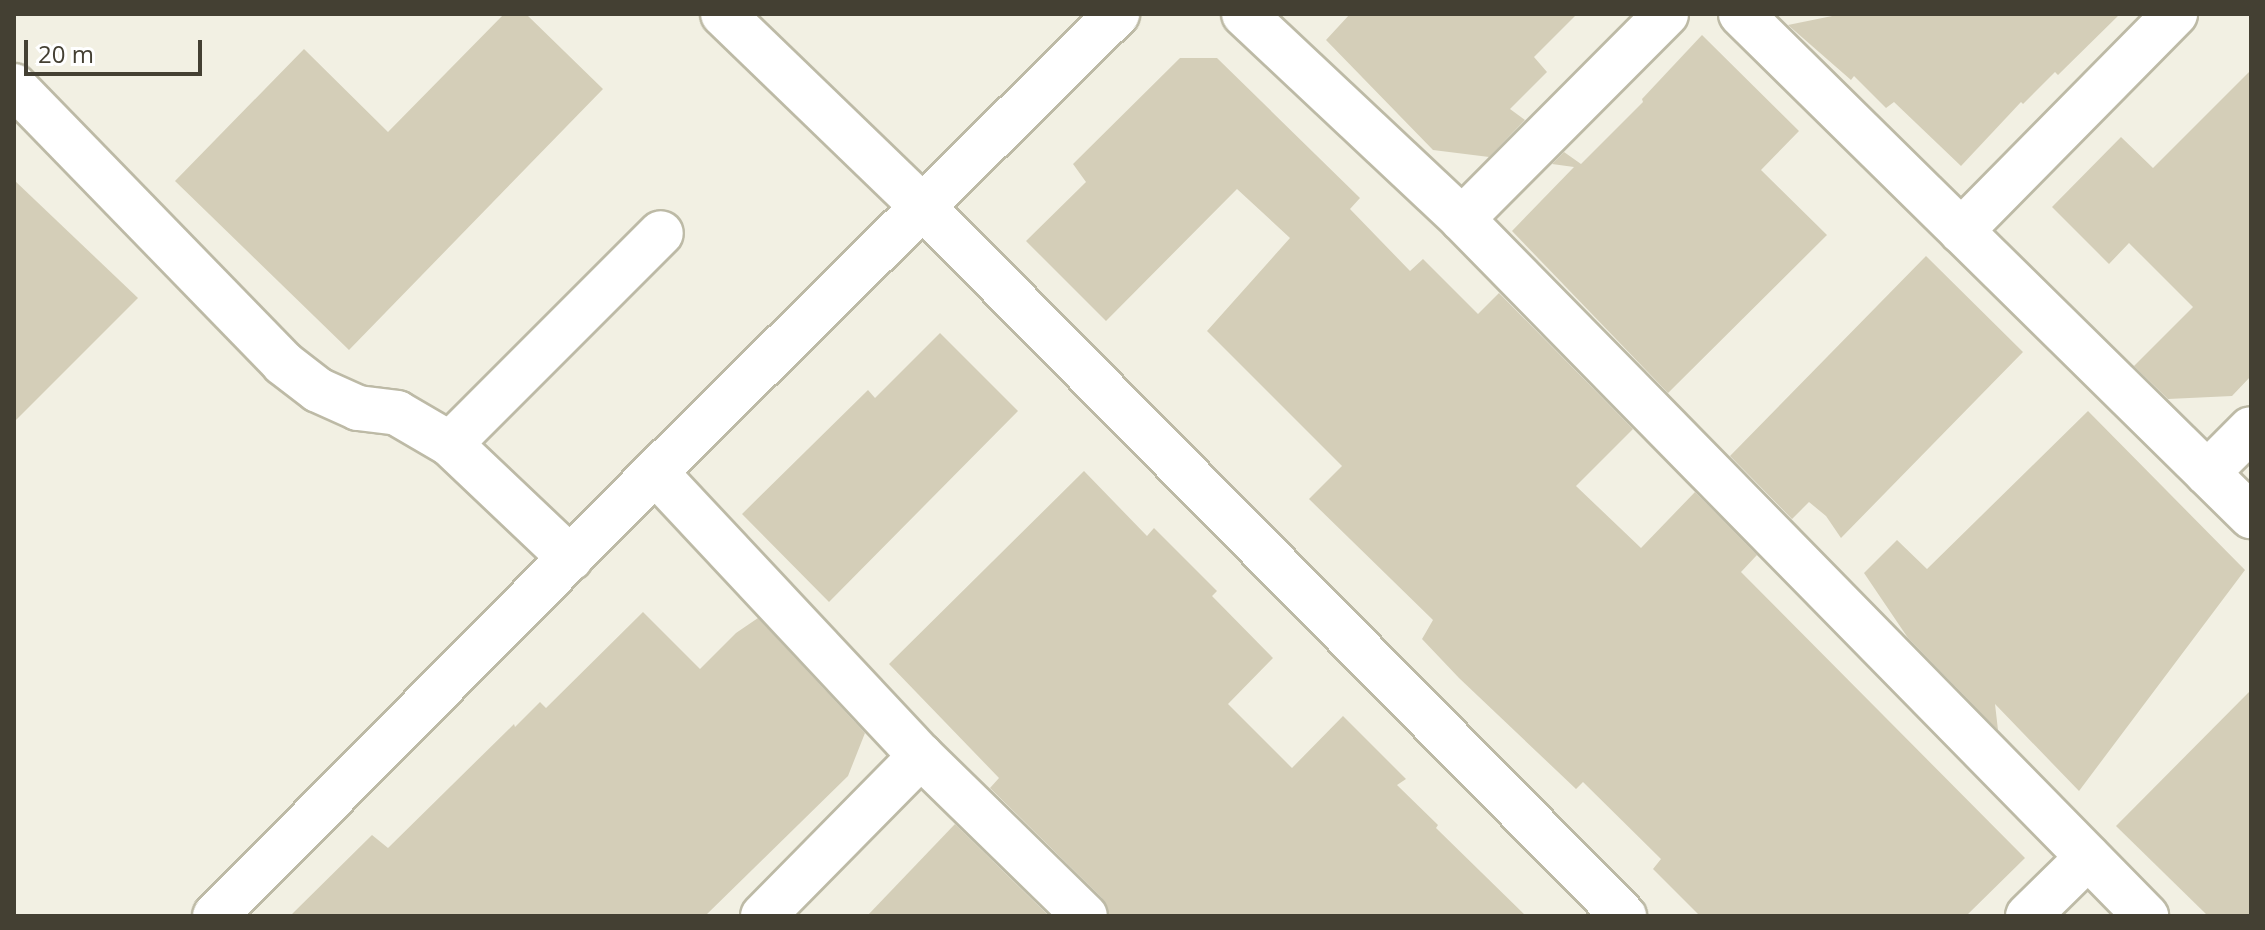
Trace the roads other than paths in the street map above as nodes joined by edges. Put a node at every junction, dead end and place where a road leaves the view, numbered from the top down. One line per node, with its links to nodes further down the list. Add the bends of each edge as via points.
1 (723, 14): 8 (street)
2 (1117, 14): 8 (street)
3 (1244, 14): 9 (street)
4 (1666, 14): 9 (street)
5 (1741, 14): 10 (street)
6 (2175, 14): 10 (street)
7 (14, 86): 13 (street, via 283,363 318,390 358,408 397,413)
8 (924, 208): 14 (street); 23 (street)
9 (1462, 219): 19 (street)
10 (1961, 231): 15 (street)
11 (661, 233): 13 (street)
12 (2251, 429): 15 (street)
13 (450, 444): 17 (street)
14 (655, 472): 17 (street); 18 (street)
15 (2207, 473): 16 (street)
16 (2251, 516)
17 (570, 558): 20 (street)
18 (921, 756): 21 (street); 22 (street)
19 (2088, 857): 24 (street); 25 (street)
20 (215, 916)
21 (763, 916)
22 (1085, 916)
23 (1624, 916)
24 (2028, 916)
25 (2146, 916)

